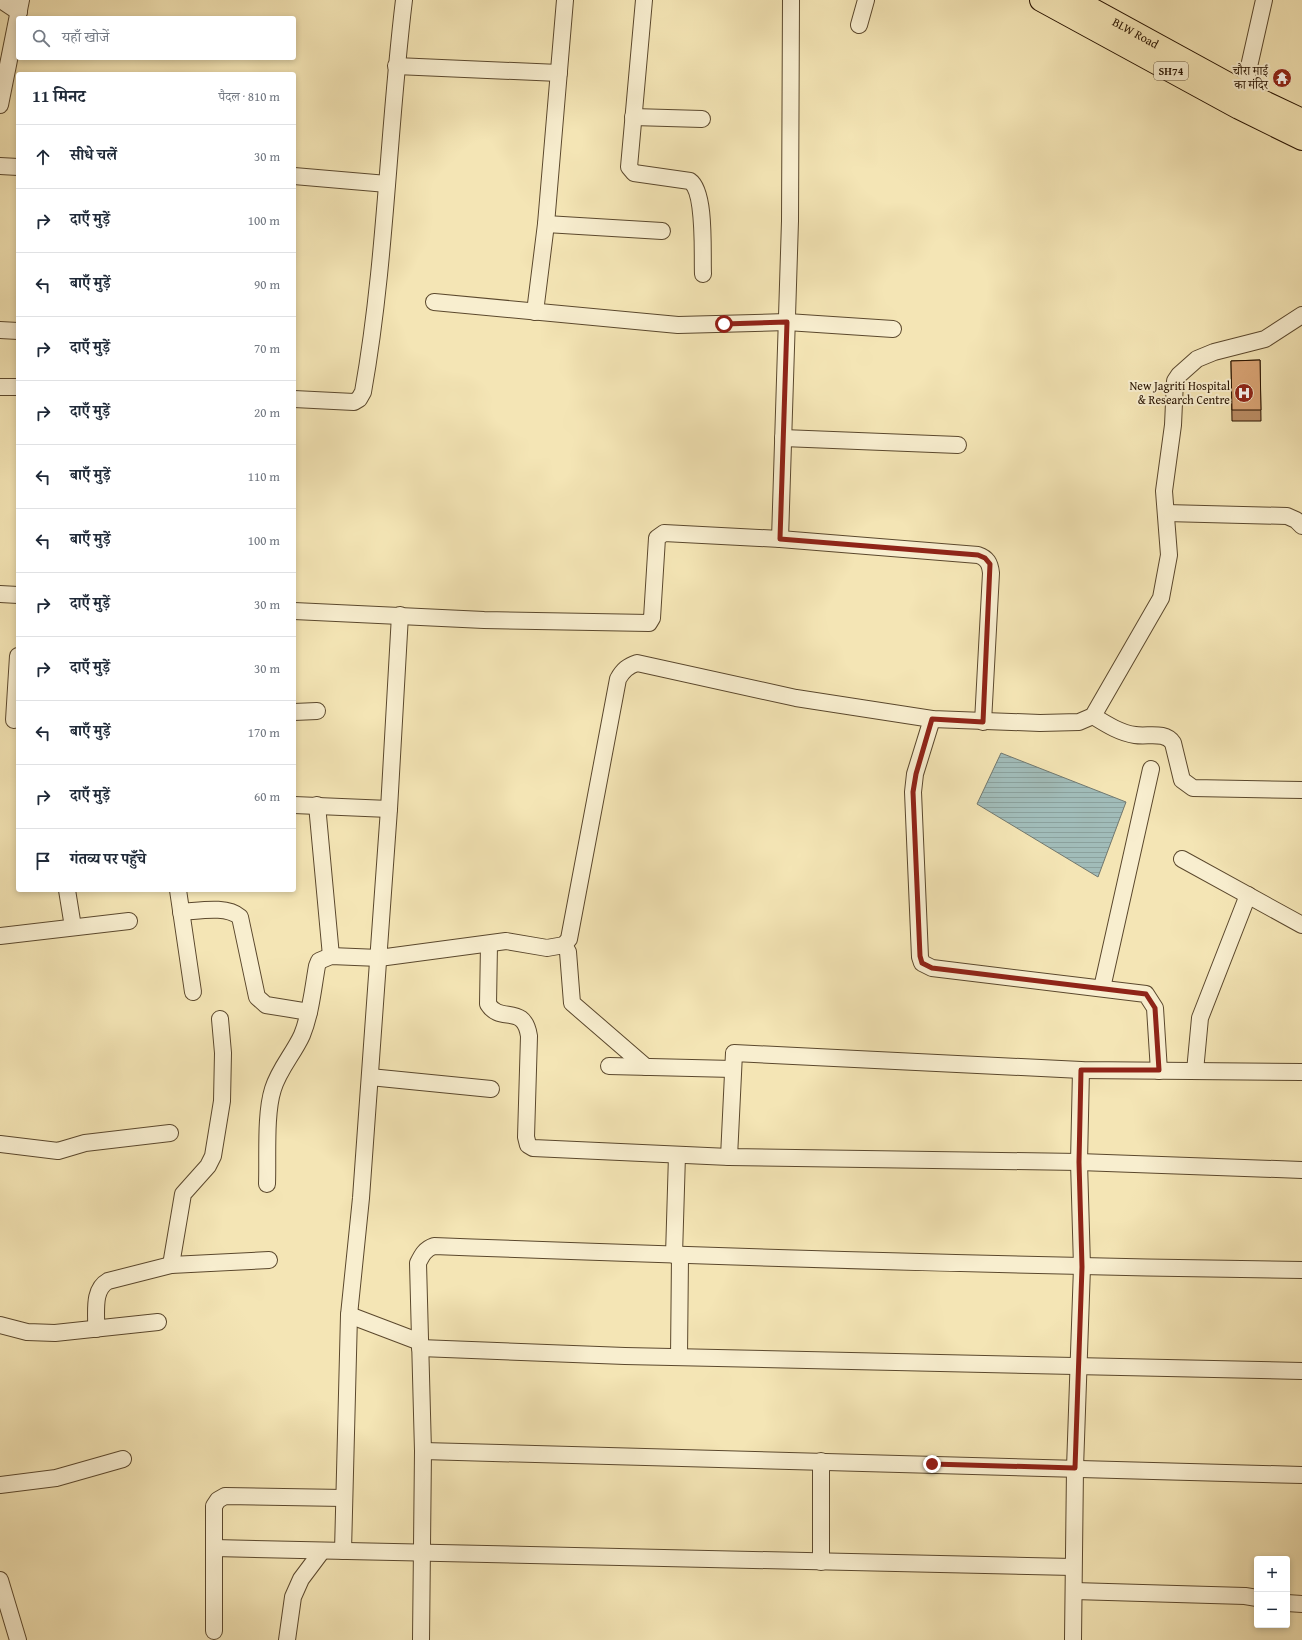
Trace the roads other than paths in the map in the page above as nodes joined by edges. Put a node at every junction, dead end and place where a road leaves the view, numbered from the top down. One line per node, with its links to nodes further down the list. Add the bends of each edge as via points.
1 (1, 0): 10 (street)
2 (404, 0): 13 (street)
3 (565, 0): 14 (street)
4 (644, 0): 17 (street)
5 (791, 0): 31 (street)
6 (866, 0): 11 (street)
7 (1041, 0): 15 (main road, SH74)
8 (1075, 0): 15 (main road, BLW Road / SH74)
9 (1264, 0): 15 (street)
10 (19, 14)
11 (859, 25)
12 (16, 28): 16 (street)
13 (396, 66): 14 (street); 24 (street)
14 (559, 73): 25 (street)
15 (1241, 100): 19 (main road, BLW Road / SH74); 20 (main road, SH74)
16 (0, 105)
17 (633, 117): 18 (street); 27 (street, via 630,170 634,173 690,181 696,187 702,221)
18 (702, 119)
19 (1302, 120)
20 (1302, 139)
21 (0, 166): 22 (street)
22 (16, 167)
23 (296, 176): 24 (street)
24 (387, 184): 37 (street, via 372,340 363,392 354,402)
25 (546, 224): 26 (street); 29 (street)
26 (662, 231)
27 (703, 274)
28 (434, 302): 29 (street)
29 (535, 312): 31 (street, via 678,325)
30 (1302, 314): 40 (street, via 1264,339 1214,352 1197,359 1179,374 1175,381 1173,425 1164,491)
31 (787, 322): 32 (street); 38 (street)
32 (893, 329)
33 (0, 330): 34 (street)
34 (16, 331)
35 (0, 387): 36 (street)
36 (16, 387)
37 (296, 399)
38 (783, 438): 39 (street); 42 (street)
39 (958, 445)
40 (1166, 513): 41 (street, via 1287,516); 50 (street, via 1169,555 1161,598)
41 (1301, 524)
42 (780, 539): 46 (street, via 670,532 659,535 652,618 648,623 484,620); 53 (street, via 978,555 985,558 990,564 991,573)
43 (0, 594): 44 (street)
44 (16, 596)
45 (296, 611): 46 (street)
46 (400, 615): 58 (street)
47 (16, 688): 52 (street)
48 (317, 711): 49 (street)
49 (296, 712)
50 (1093, 716): 53 (street, via 1079,722); 55 (street, via 1126,733 1170,738 1182,780 1193,788)
51 (932, 719): 53 (street); 70 (street, via 796,698 637,662 629,666 618,679 569,939); 73 (street, via 913,792 922,963 932,968)
52 (14, 720)
53 (983, 722)
54 (1151, 769): 73 (street)
55 (1302, 790)
56 (296, 805): 57 (street)
57 (317, 805): 58 (street); 71 (street)
58 (389, 809): 72 (street)
59 (1182, 859): 62 (street)
60 (67, 892): 67 (street)
61 (178, 892): 63 (street)
62 (1248, 895): 66 (street); 82 (street, via 1200,1018)
63 (181, 912): 74 (street); 75 (street, via 234,912 240,917 257,997 266,1005)
64 (1302, 917): 66 (street)
65 (129, 921): 67 (street)
66 (1302, 925)
67 (73, 927): 68 (street)
68 (0, 936)
69 (489, 944): 70 (street, via 506,941 547,948); 72 (street); 88 (street, via 488,1004 491,1010 519,1016 528,1028 528,1145 541,1150)
70 (564, 945): 78 (street, via 568,952 572,1003)
71 (331, 956): 72 (street); 75 (street, via 323,958 317,966)
72 (379, 958): 84 (street)
73 (1102, 988): 81 (street, via 1146,994 1151,1001 1155,1008)
74 (194, 992)
75 (309, 1012): 92 (street, via 302,1035 273,1088)
76 (220, 1019): 95 (street, via 223,1053 222,1100 213,1156 208,1166 183,1194)
77 (609, 1066): 78 (street)
78 (646, 1067): 79 (street)
79 (733, 1069): 80 (street, via 734,1053); 89 (street)
80 (1081, 1070): 81 (street); 90 (street)
81 (1159, 1070): 82 (street)
82 (1195, 1071): 83 (street)
83 (1302, 1072)
84 (370, 1077): 85 (street); 98 (street)
85 (491, 1089)
86 (170, 1132): 87 (street, via 85,1143 58,1151)
87 (0, 1144)
88 (677, 1155): 89 (street); 93 (street)
89 (729, 1157): 90 (street)
90 (1079, 1162): 91 (street); 96 (street)
91 (1302, 1170)
92 (267, 1184)
93 (677, 1256): 96 (street); 102 (street, via 434,1246 428,1248 418,1263); 103 (street)
94 (269, 1260): 95 (street)
95 (171, 1265): 101 (street, via 101,1285 98,1292)
96 (1082, 1267): 97 (street); 104 (street)
97 (1302, 1270)
98 (349, 1314): 102 (street); 112 (street)
99 (158, 1322): 101 (street)
100 (0, 1325): 101 (street, via 40,1333)
101 (96, 1329)
102 (420, 1345): 103 (street); 106 (street)
103 (679, 1357): 104 (street)
104 (1078, 1365): 105 (street); 109 (street)
105 (1302, 1371)
106 (423, 1451): 108 (street); 116 (street)
107 (123, 1460): 111 (street, via 56,1478)
108 (821, 1461): 109 (street); 117 (street)
109 (1075, 1468): 110 (street); 118 (street)
110 (1302, 1475)
111 (0, 1485)
112 (344, 1498): 113 (street, via 225,1496 214,1506); 115 (street)
113 (214, 1548): 114 (street); 124 (street)
114 (322, 1551): 115 (street); 126 (street, via 301,1579 293,1596)
115 (343, 1551): 116 (street)
116 (423, 1553): 117 (street); 127 (street)
117 (821, 1562): 118 (street)
118 (1074, 1568): 120 (street)
119 (0, 1580): 125 (street)
120 (1074, 1591): 121 (street); 128 (street)
121 (1254, 1598)
122 (1290, 1604): 123 (street)
123 (1302, 1604)
124 (214, 1631)
125 (18, 1640)
126 (287, 1640)
127 (421, 1640)
128 (1073, 1640)

